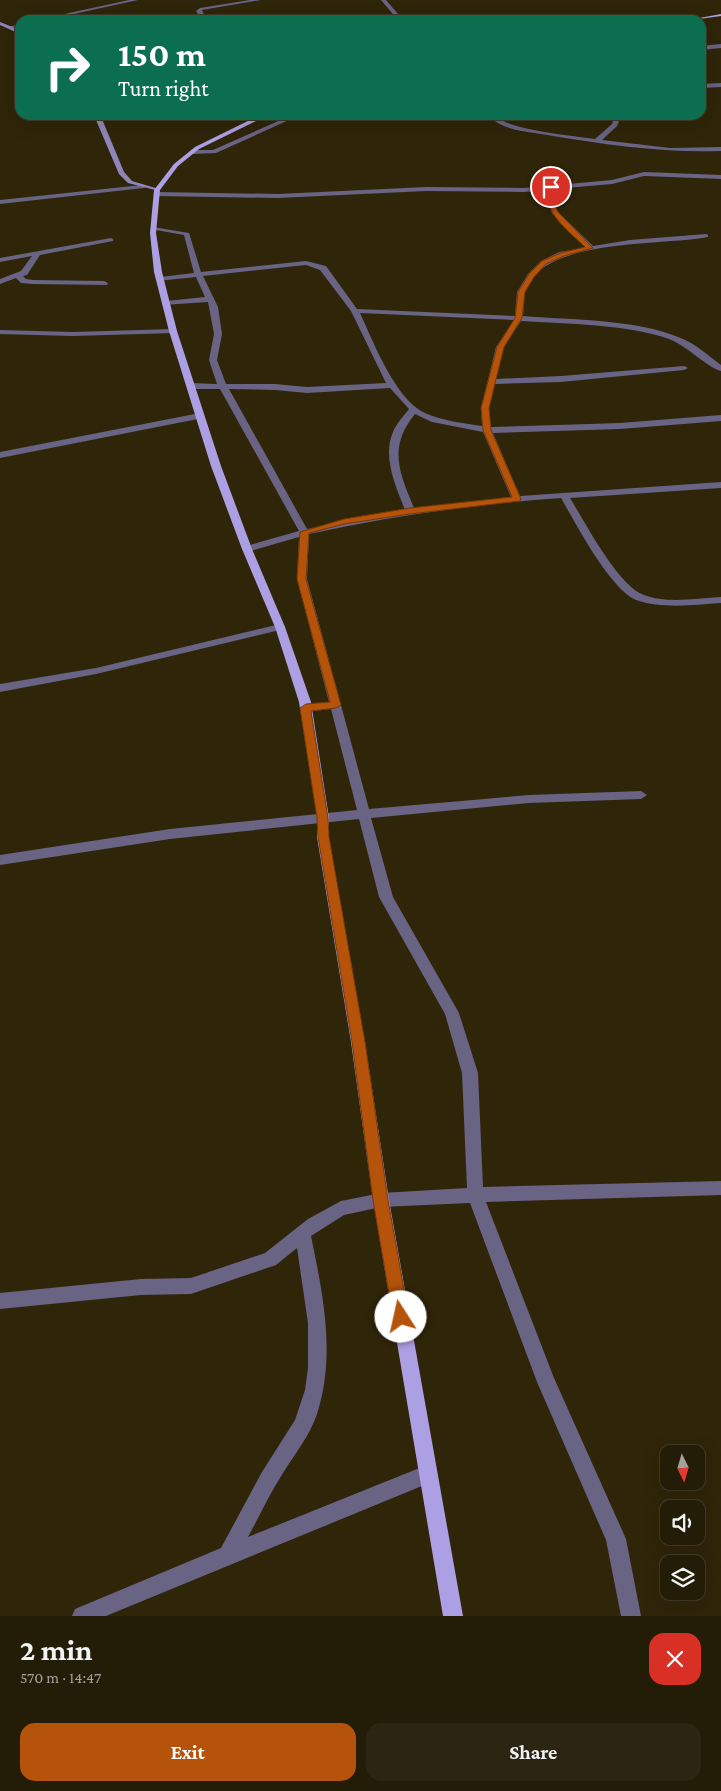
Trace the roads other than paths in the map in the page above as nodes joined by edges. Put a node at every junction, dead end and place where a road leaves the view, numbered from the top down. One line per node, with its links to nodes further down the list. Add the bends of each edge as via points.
1 (136, 0): 4 (street)
2 (259, 0): 5 (street, via 200,9)
3 (384, 0): 6 (street)
4 (63, 15)
5 (201, 15)
6 (397, 15)
7 (721, 15): 8 (main road)
8 (706, 18)
9 (0, 23): 11 (street)
10 (15, 26): 11 (street)
11 (10, 27): 12 (street)
12 (15, 30)
13 (721, 46): 14 (street)
14 (706, 48)
15 (721, 85): 16 (street)
16 (706, 86)
17 (99, 120): 26 (street, via 121,173)
18 (255, 120): 24 (main road)
19 (286, 120): 24 (street, via 214,152)
20 (500, 120): 22 (street, via 507,126)
21 (615, 120): 22 (street, via 615,125)
22 (597, 141): 23 (street, via 663,150)
23 (721, 149)
24 (192, 152): 28 (main road, via 176,165)
25 (721, 177): 27 (street, via 644,174 612,182)
26 (142, 187): 28 (street); 29 (street)
27 (551, 187): 28 (street, via 278,196); 33 (street, via 551,204 555,213)
28 (157, 192): 30 (main road)
29 (0, 202)
30 (152, 229): 36 (street, via 187,234); 38 (main road)
31 (706, 236): 33 (street)
32 (111, 240): 34 (street)
33 (590, 248): 44 (street, via 562,254 544,263 521,292)
34 (38, 253): 35 (street); 37 (street, via 24,273)
35 (0, 260)
36 (198, 274): 38 (street); 41 (street); 43 (street, via 290,264 316,265 323,268)
37 (18, 276): 39 (street); 40 (street, via 24,281 34,282)
38 (160, 279): 42 (main road)
39 (0, 282)
40 (104, 283)
41 (211, 299): 42 (street); 52 (street, via 218,334 213,360)
42 (166, 303): 45 (main road)
43 (355, 311): 44 (street); 50 (street)
44 (519, 318): 48 (street, via 664,335 684,344); 49 (street, via 500,347)
45 (174, 331): 46 (street); 51 (main road)
46 (0, 332)
47 (684, 368): 49 (street)
48 (721, 369)
49 (492, 382): 56 (street, via 485,408)
50 (392, 385): 52 (street, via 307,390); 53 (street)
51 (191, 386): 52 (street); 54 (main road)
52 (223, 386): 62 (street)
53 (414, 409): 56 (street, via 435,420); 61 (street, via 396,434 394,458 398,480)
54 (200, 416): 57 (street); 63 (main road)
55 (721, 418): 56 (street, via 574,429)
56 (487, 430): 60 (street)
57 (0, 455)
58 (721, 485): 59 (street)
59 (564, 496): 60 (street); 64 (street, via 616,576 634,594 666,603)
60 (517, 499): 61 (street)
61 (410, 511): 62 (street)
62 (304, 532): 63 (street); 67 (street, via 302,579)
63 (248, 549): 65 (main road)
64 (721, 600)
65 (280, 627): 66 (street, via 96,671); 68 (main road)
66 (0, 688)
67 (336, 705): 68 (street); 70 (street)
68 (306, 708): 71 (main road)
69 (641, 795): 70 (street, via 530,799)
70 (365, 814): 71 (street); 74 (street, via 386,897 452,1013 470,1073)
71 (323, 818): 72 (street, via 170,834); 75 (main road)
72 (0, 860)
73 (721, 1188): 74 (street)
74 (475, 1194): 75 (street); 82 (street, via 546,1382 616,1539)
75 (381, 1200): 76 (street, via 341,1208); 78 (main road)
76 (302, 1233): 77 (street, via 270,1259 191,1286 140,1287); 79 (street, via 312,1278 318,1332 318,1374 307,1415)
77 (0, 1301)
78 (427, 1474): 79 (street); 81 (main road)
79 (228, 1555): 80 (street)
80 (82, 1616)
81 (453, 1616)
82 (631, 1616)

